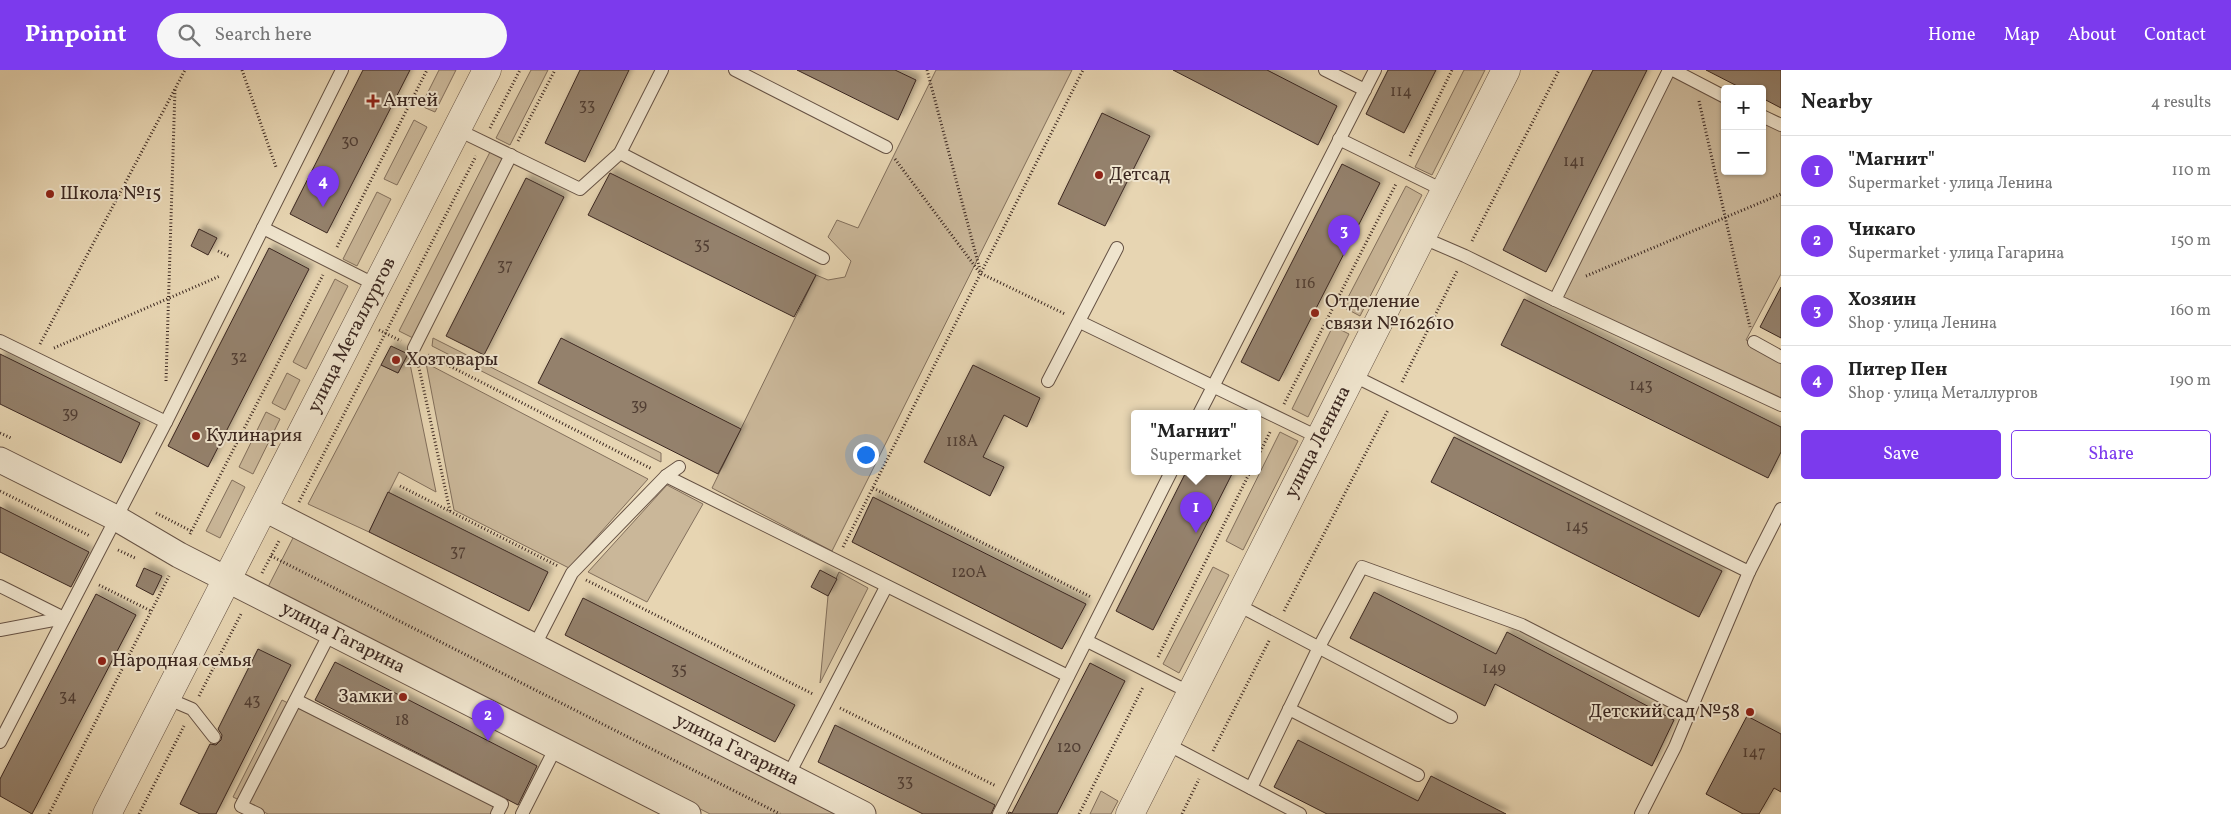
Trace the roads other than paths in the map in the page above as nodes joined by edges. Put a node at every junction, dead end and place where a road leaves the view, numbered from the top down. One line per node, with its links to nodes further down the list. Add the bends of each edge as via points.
1 (342, 70): 20 (lane)
2 (487, 70): 14 (street, улица Металлургов)
3 (662, 70): 17 (lane)
4 (735, 70): 16 (lane)
5 (1325, 70): 10 (lane)
6 (1375, 70): 10 (lane)
7 (1506, 70): 19 (street, улица Ленина)
8 (1669, 70): 25 (lane)
9 (1673, 70): 11 (lane)
10 (1365, 90): 15 (lane)
11 (1721, 94)
12 (1766, 118): 13 (lane)
13 (1781, 125)
14 (456, 129): 18 (lane); 24 (street, улица Металлургов)
15 (1340, 139): 19 (lane); 33 (lane)
16 (886, 146)
17 (620, 153): 18 (lane, via 580,189); 23 (lane)
18 (511, 155): 29 (lane)
19 (1445, 191): 21 (street, улица Ленина)
20 (264, 228): 24 (lane); 36 (lane)
21 (1422, 237): 25 (lane); 31 (street, улица Ленина)
22 (1117, 248): 26 (lane)
23 (823, 258)
24 (378, 286): 42 (street, улица Металлургов)
25 (1555, 300): 34 (lane)
26 (1080, 322): 32 (lane); 33 (lane)
27 (0, 341): 36 (lane)
28 (1754, 342): 30 (lane)
29 (414, 348)
30 (1781, 357)
31 (1352, 375): 37 (street, улица Ленина); 45 (lane)
32 (1048, 381)
33 (1214, 386): 35 (lane); 37 (lane)
34 (1781, 405)
35 (1201, 410)
36 (166, 422): 44 (lane)
37 (1320, 438): 49 (street, улица Ленина)
38 (0, 460): 44 (street, улица Гагарина)
39 (679, 467): 41 (lane)
40 (1170, 475): 53 (lane)
41 (666, 476): 48 (lane); 54 (lane, via 572,573)
42 (264, 508): 46 (street, улица Металлургов); 54 (street, улица Гагарина)
43 (1781, 510): 45 (lane)
44 (116, 518): 46 (street, улица Гагарина); 50 (lane)
45 (1749, 572): 61 (lane)
46 (226, 578): 52 (street, улица Гагарина); 58 (street, улица Металлургов)
47 (0, 586): 50 (lane)
48 (886, 588): 56 (lane); 68 (lane)
49 (1236, 604): 55 (lane); 57 (street, улица Ленина)
50 (64, 618): 51 (lane); 64 (lane)
51 (0, 630)
52 (331, 631): 59 (lane); 66 (street, улица Гагарина)
53 (1087, 641): 56 (lane); 57 (lane)
54 (535, 645): 68 (street, улица Гагарина)
55 (1319, 647): 60 (lane); 61 (lane, via 1362,567 1522,624); 62 (lane)
56 (1068, 676): 76 (lane)
57 (1191, 693): 65 (street, улица Ленина)
58 (166, 698): 63 (lane, via 192,709); 71 (street, улица Металлургов)
59 (296, 700): 70 (lane); 72 (lane, via 241,806)
60 (1288, 709): 67 (lane); 69 (lane)
61 (1690, 711): 79 (lane)
62 (1451, 717)
63 (214, 737)
64 (0, 742)
65 (1165, 743): 69 (lane); 77 (street, улица Ленина)
66 (556, 747): 73 (lane); 74 (street, улица Гагарина)
67 (1418, 775)
68 (788, 776): 75 (street, улица Гагарина)
69 (1250, 788): 78 (lane)
70 (499, 809): 73 (lane)
71 (107, 814)
72 (258, 814)
73 (522, 814)
74 (688, 814)
75 (863, 814)
76 (999, 814)
77 (1130, 814)
78 (1300, 814)
79 (1641, 814)

